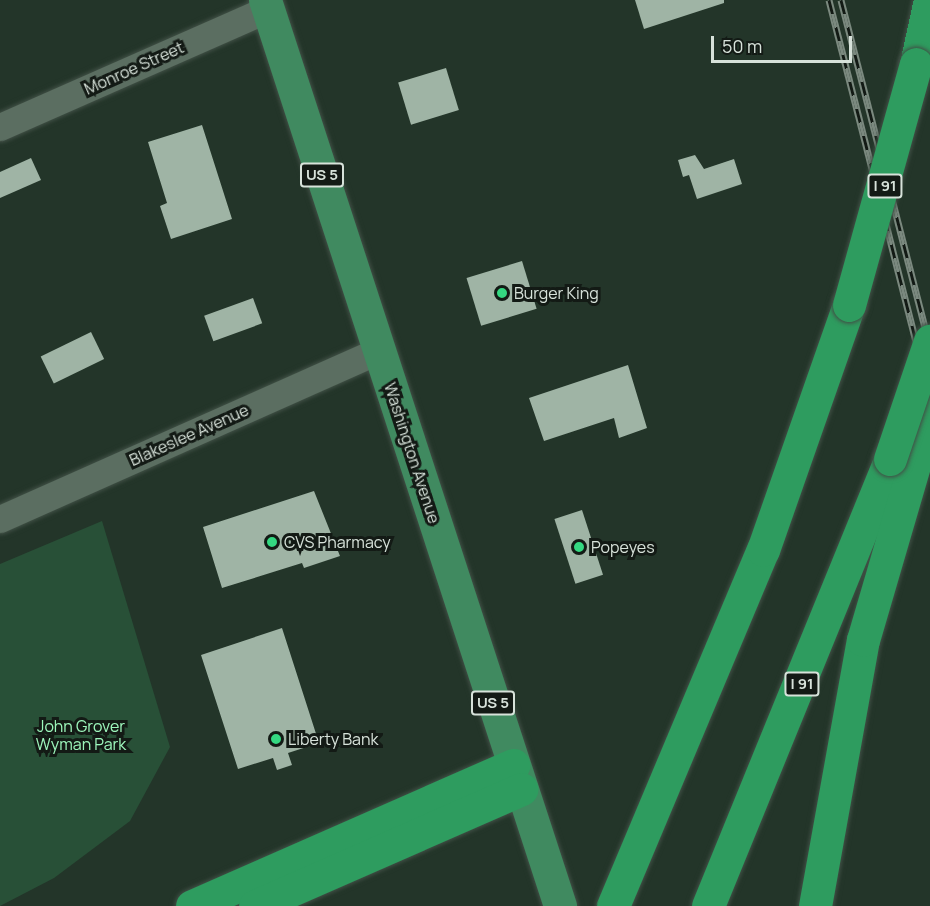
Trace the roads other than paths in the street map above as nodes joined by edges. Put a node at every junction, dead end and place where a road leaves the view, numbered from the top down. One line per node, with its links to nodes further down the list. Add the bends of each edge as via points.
1 (930, 0): 12 (highway, I 91, bridge, via 849,305 762,550)
2 (267, 5): 3 (street, Monroe Street); 5 (main road, Washington Avenue / US 5)
3 (0, 127)
4 (930, 341): 13 (highway, I 91, bridge, via 890,459)
5 (379, 350): 7 (street, Blakeslee Avenue); 8 (main road, Washington Avenue / US 5)
6 (930, 411): 14 (highway, via 901,501 855,673)
7 (0, 519)
8 (517, 777): 9 (highway); 10 (highway); 11 (main road, Washington Avenue / US 5)
9 (192, 906)
10 (255, 906)
11 (560, 906)
12 (613, 906)
13 (708, 906)
14 (815, 906)

